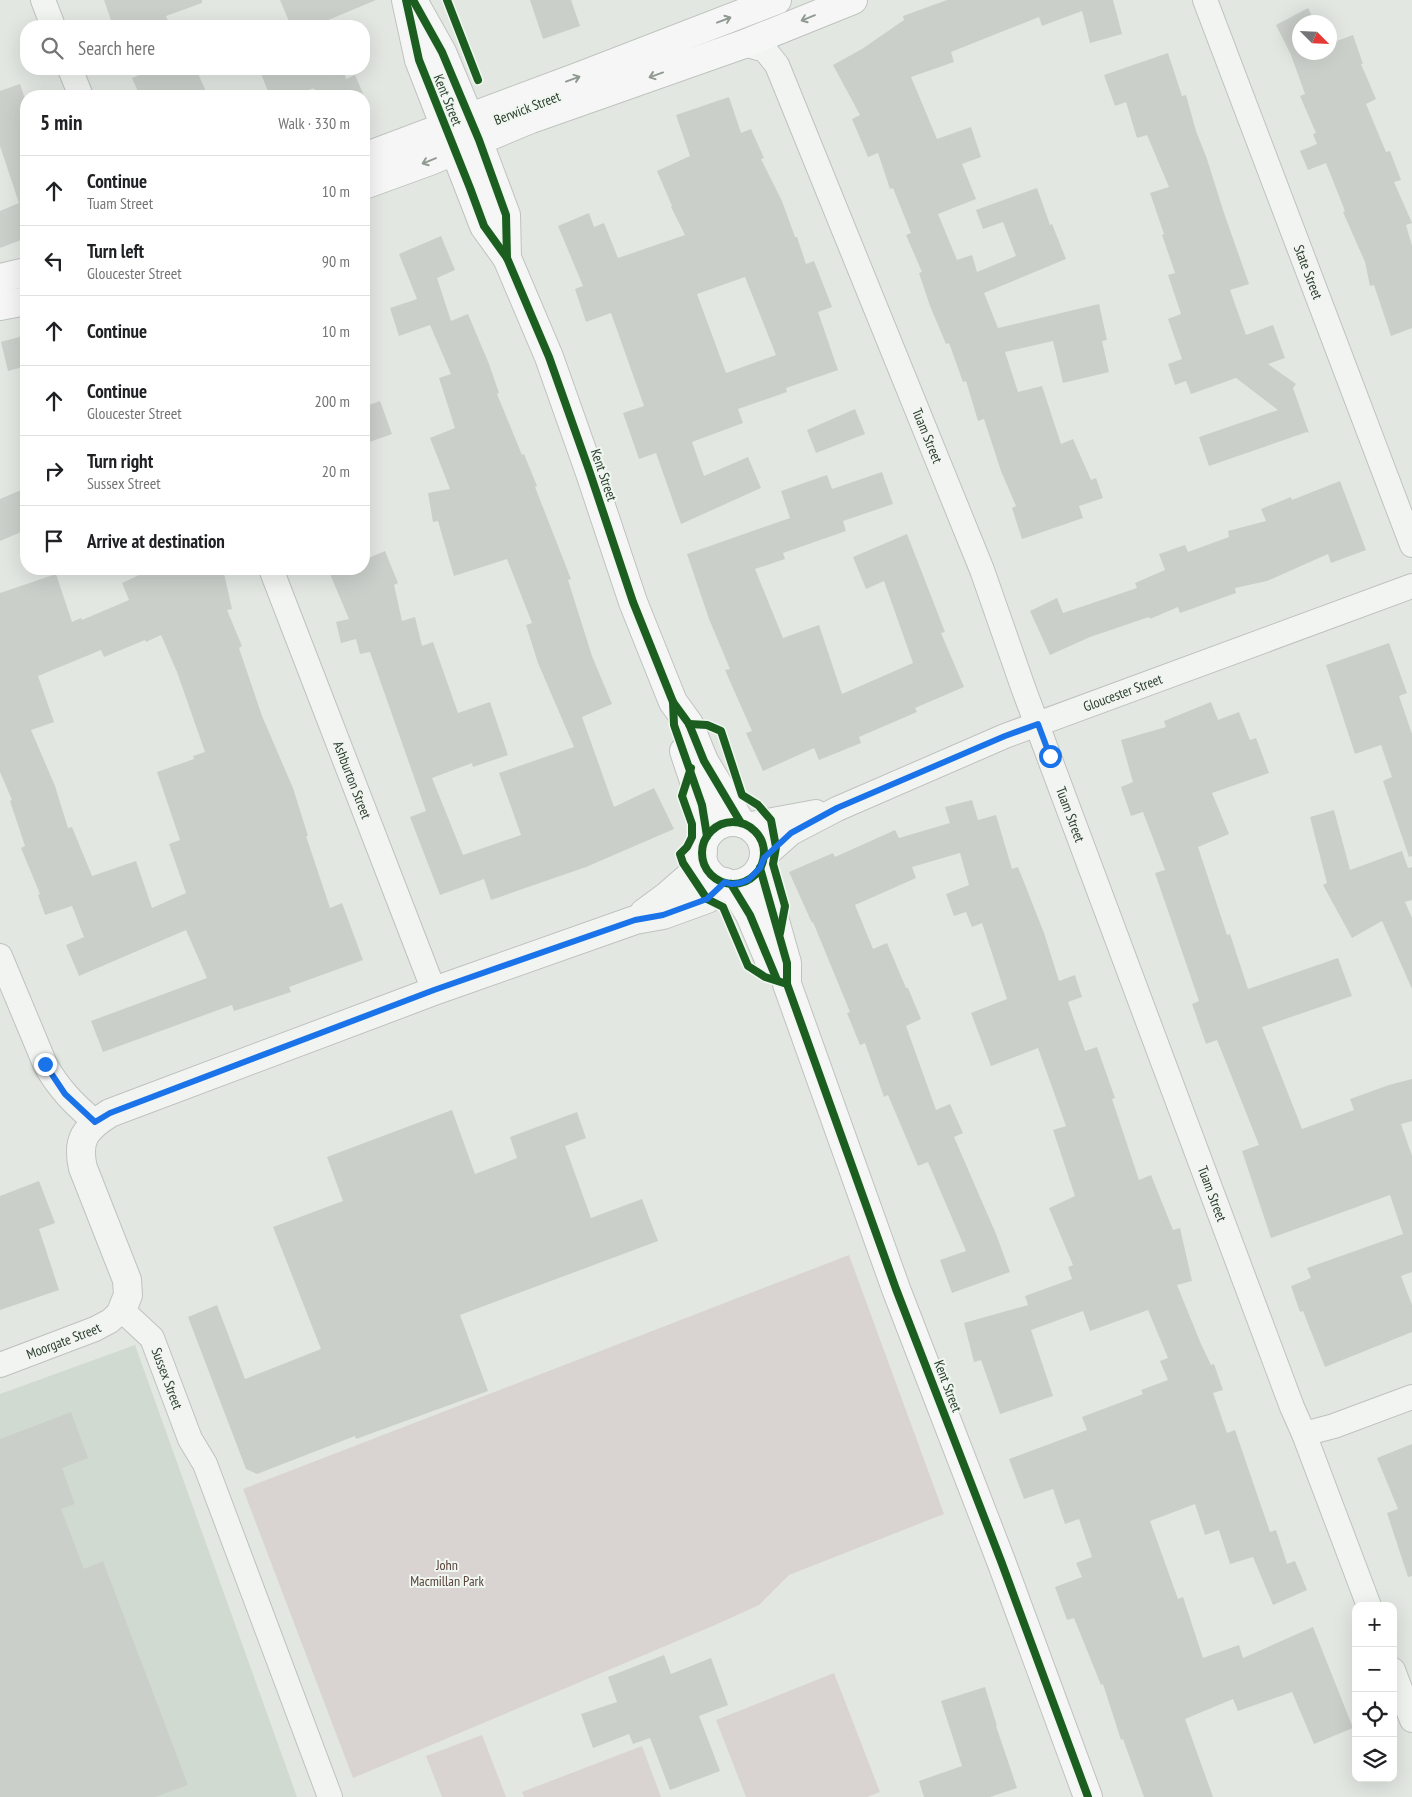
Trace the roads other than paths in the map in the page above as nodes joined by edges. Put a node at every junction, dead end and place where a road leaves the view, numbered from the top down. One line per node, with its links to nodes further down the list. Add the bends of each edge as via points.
1 (43, 0): 7 (street)
2 (406, 0): 11 (main road, Kent Street, via 418,60)
3 (413, 0): 11 (main road, Kent Street, via 442,52)
4 (777, 0): 11 (main road, Berwick Street, one-way to 4, via 580,76)
5 (853, 0): 8 (main road, Berwick Street, one-way to 8)
6 (1205, 0): 18 (street, State Street)
7 (51, 20)
8 (744, 44): 11 (main road, Berwick Street, one-way to 11, via 531,119); 22 (street, Tuam Street, via 764,50 777,65 788,89 982,570)
9 (72, 75): 10 (street)
10 (79, 90)
11 (462, 134): 12 (main road, Berwick Street); 13 (main road, Berwick Street, one-way to 13); 21 (main road, Kent Street, via 506,215 507,258 549,357 634,602)
12 (370, 156)
13 (370, 182)
14 (20, 273): 15 (main road)
15 (0, 278)
16 (20, 302): 17 (main road)
17 (0, 306)
18 (1412, 545)
19 (273, 575): 31 (street, Ashburton Street)
20 (1412, 586): 22 (street, Gloucester Street)
21 (673, 702): 24 (main road, Kent Street, via 689,724 704,761); 25 (main road, Kent Street, via 674,725 702,805)
22 (1038, 724): 23 (street, Gloucester Street); 36 (street, Tuam Street)
23 (837, 808): 24 (street, Gloucester Street); 26 (street, Gloucester Street, via 791,833)
24 (744, 824): 25 (main road, via 734,822 719,826); 26 (main road, via 758,835 764,850)
25 (705, 844): 27 (main road, via 703,860 707,869 712,876); 28 (street, via 691,875)
26 (762, 863): 27 (main road, via 748,880); 30 (main road, Kent Street, via 787,963)
27 (728, 883): 28 (street, via 707,899 663,915); 30 (main road, Kent Street, via 750,915 777,980)
28 (635, 920): 31 (street)
29 (0, 956): 32 (street, via 51,1076 71,1102)
30 (787, 984): 41 (main road, Kent Street, via 896,1289 1002,1561)
31 (434, 990): 32 (street, via 110,1113)
32 (95, 1122): 33 (street, via 82,1141 80,1155 127,1280 128,1295)
33 (122, 1310): 34 (street, Moorgate Street, via 95,1329); 40 (street, Sussex Street, via 152,1338 190,1439 204,1464)
34 (0, 1364)
35 (1412, 1397): 36 (street)
36 (1304, 1434): 37 (street, Tuam Street)
37 (1367, 1602)
38 (1397, 1681): 39 (street)
39 (1412, 1720)
40 (330, 1797)
41 (1088, 1797)

